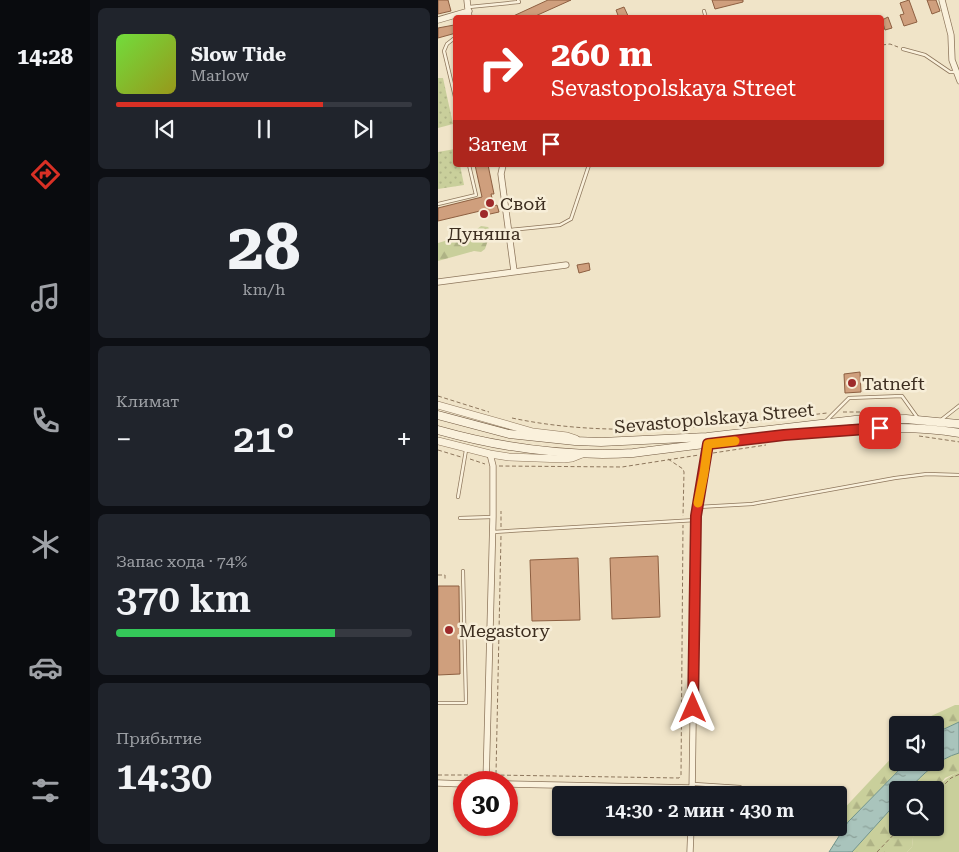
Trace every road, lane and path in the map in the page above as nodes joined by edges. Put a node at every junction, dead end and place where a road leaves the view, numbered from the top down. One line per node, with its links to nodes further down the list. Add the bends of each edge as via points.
1 (466, 0): 5 (street)
2 (518, 0): 5 (lane)
3 (942, 0): 12 (street)
4 (704, 11): 6 (lane)
5 (469, 12)
6 (705, 15)
7 (453, 16): 8 (street)
8 (438, 20)
9 (453, 39): 14 (lane, via 444,52)
10 (884, 44): 11 (path)
11 (903, 49): 12 (lane, via 926,55 950,72)
12 (956, 72): 13 (street)
13 (960, 81)
14 (453, 89)
15 (470, 167): 18 (lane, via 476,195)
16 (503, 167): 19 (street)
17 (588, 167): 19 (lane, via 571,219 560,225)
18 (438, 204)
19 (510, 230): 21 (street)
20 (566, 265): 21 (street)
21 (514, 271): 22 (street)
22 (438, 282)
23 (438, 396): 28 (path)
24 (438, 405): 37 (street, via 533,432)
25 (960, 405): 32 (lane)
26 (836, 412): 27 (path); 30 (path, via 677,428 580,428 537,424); 31 (lane, via 849,398 902,396); 33 (lane)
27 (890, 412)
28 (493, 413)
29 (438, 415): 37 (main road, Sevastopolskaya Street, via 509,434)
30 (508, 417)
31 (920, 420): 32 (main road, Sevastopolskaya Street); 33 (main road, Sevastopolskaya Street, via 855,420)
32 (938, 422): 34 (main road, Sevastopolskaya Street)
33 (824, 424): 37 (main road, Sevastopolskaya Street, via 707,437)
34 (960, 424)
35 (438, 430): 42 (main road, Sevastopolskaya Street, via 516,448)
36 (960, 433): 39 (main road, Sevastopolskaya Street, via 880,428)
37 (581, 441)
38 (438, 442): 40 (street)
39 (708, 444): 42 (main road, Sevastopolskaya Street, via 633,453); 46 (street)
40 (466, 449): 41 (street); 45 (lane)
41 (490, 454): 42 (street, via 564,459); 48 (street)
42 (582, 454)
43 (668, 459): 51 (path, via 684,472)
44 (960, 475): 46 (lane, via 927,474 752,504)
45 (458, 498)
46 (697, 507): 50 (street)
47 (502, 511): 52 (path)
48 (493, 517): 49 (lane); 53 (street)
49 (460, 518)
50 (696, 520): 51 (lane); 69 (street)
51 (683, 521): 52 (lane); 63 (path, via 681,776)
52 (501, 531): 53 (lane); 59 (path)
53 (493, 532): 58 (street)
54 (463, 571): 57 (lane, via 466,703)
55 (438, 575): 56 (path, via 445,575)
56 (445, 581)
57 (438, 703)
58 (486, 771)
59 (496, 771)
60 (960, 774): 67 (path)
61 (438, 775): 62 (path)
62 (453, 775)
63 (518, 775)
64 (438, 783): 65 (street)
65 (453, 784)
66 (518, 784): 68 (street)
67 (944, 785)
68 (581, 786)
69 (692, 786)
70 (691, 836): 72 (street)
71 (892, 836): 73 (path)
72 (690, 852)
73 (877, 852)

